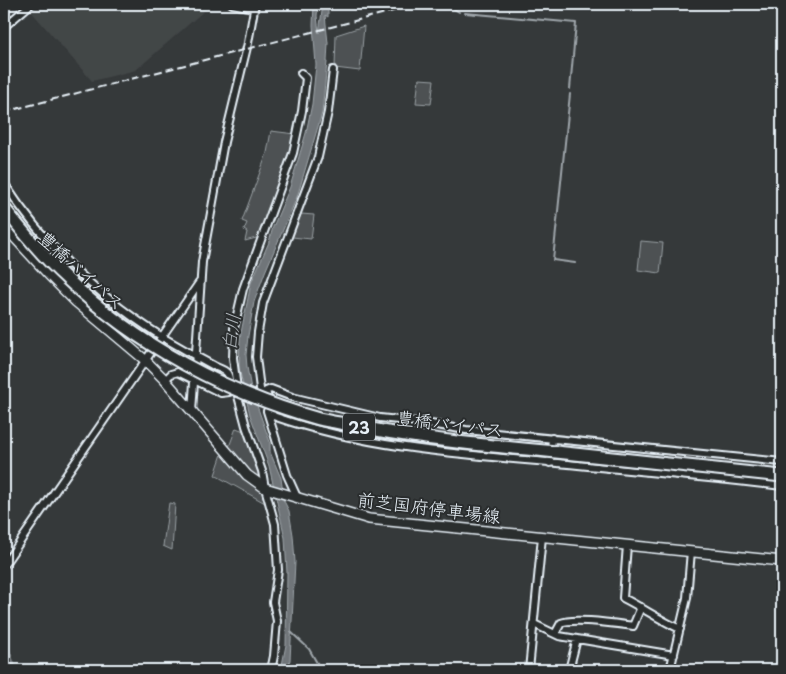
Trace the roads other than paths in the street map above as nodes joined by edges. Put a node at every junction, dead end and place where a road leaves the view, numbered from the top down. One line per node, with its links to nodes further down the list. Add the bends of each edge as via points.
1 (31, 4): 4 (street)
2 (232, 4): 3 (street)
3 (255, 6): 13 (street, via 224,142)
4 (4, 27)
5 (333, 70): 35 (street, via 318,157 264,303 258,332 256,357 260,389)
6 (301, 73): 34 (street, via 306,78 297,141 243,288 234,328 233,358 238,396)
7 (4, 183): 11 (street)
8 (4, 208): 31 (highway, 豊橋バイパス / 23, bridge, via 65,278 148,343 186,365 265,401 320,419 397,435)
9 (4, 215): 32 (highway, 豊橋バイパス / 23, bridge, via 62,279 102,314 185,369 262,404 318,422 395,438)
10 (5, 229): 12 (main road, 前芝国府停車場線)
11 (45, 238): 12 (street); 14 (street, via 103,294)
12 (28, 253): 16 (main road, 前芝国府停車場線, via 76,302)
13 (200, 282): 14 (street); 15 (street)
14 (162, 336): 15 (street); 16 (street)
15 (196, 357): 18 (street); 18 (street, via 226,372 229,392 221,393)
16 (145, 360): 17 (main road, 前芝国府停車場線); 40 (street)
17 (165, 380): 18 (street, via 178,372); 20 (main road, 前芝国府停車場線)
18 (194, 380): 20 (street)
19 (292, 397): 21 (street); 22 (street); 22 (street, via 271,389 266,391 273,416)
20 (192, 412): 34 (main road, 前芝国府停車場線, via 247,475)
21 (380, 418): 23 (street); 25 (street)
22 (289, 421): 25 (street)
23 (466, 430): 24 (street); 27 (street)
24 (552, 438): 26 (street); 29 (street)
25 (378, 444): 27 (street)
26 (700, 454): 28 (street); 30 (street)
27 (462, 455): 29 (street)
28 (782, 462)
29 (550, 463): 30 (street)
30 (698, 476): 33 (street)
31 (782, 476)
32 (782, 480)
33 (782, 486)
34 (266, 488): 35 (main road, 前芝国府停車場線); 47 (street, via 275,524 278,570 273,600 277,621)
35 (295, 496): 36 (main road, 前芝国府停車場線, via 369,519)
36 (542, 537): 37 (main road, 前芝国府停車場線); 42 (street)
37 (627, 546): 38 (main road, 前芝国府停車場線); 41 (street, via 623,598)
38 (691, 551): 39 (main road, 前芝国府停車場線); 43 (street, via 687,598)
39 (782, 561)
40 (4, 565)
41 (642, 607): 43 (street); 44 (street, via 632,626 566,621)
42 (534, 624): 44 (street); 48 (street)
43 (680, 629): 46 (street)
44 (555, 634): 45 (street)
45 (576, 639): 46 (street); 49 (street)
46 (674, 655): 50 (street)
47 (271, 670)
48 (529, 670)
49 (569, 670)
50 (670, 670)

